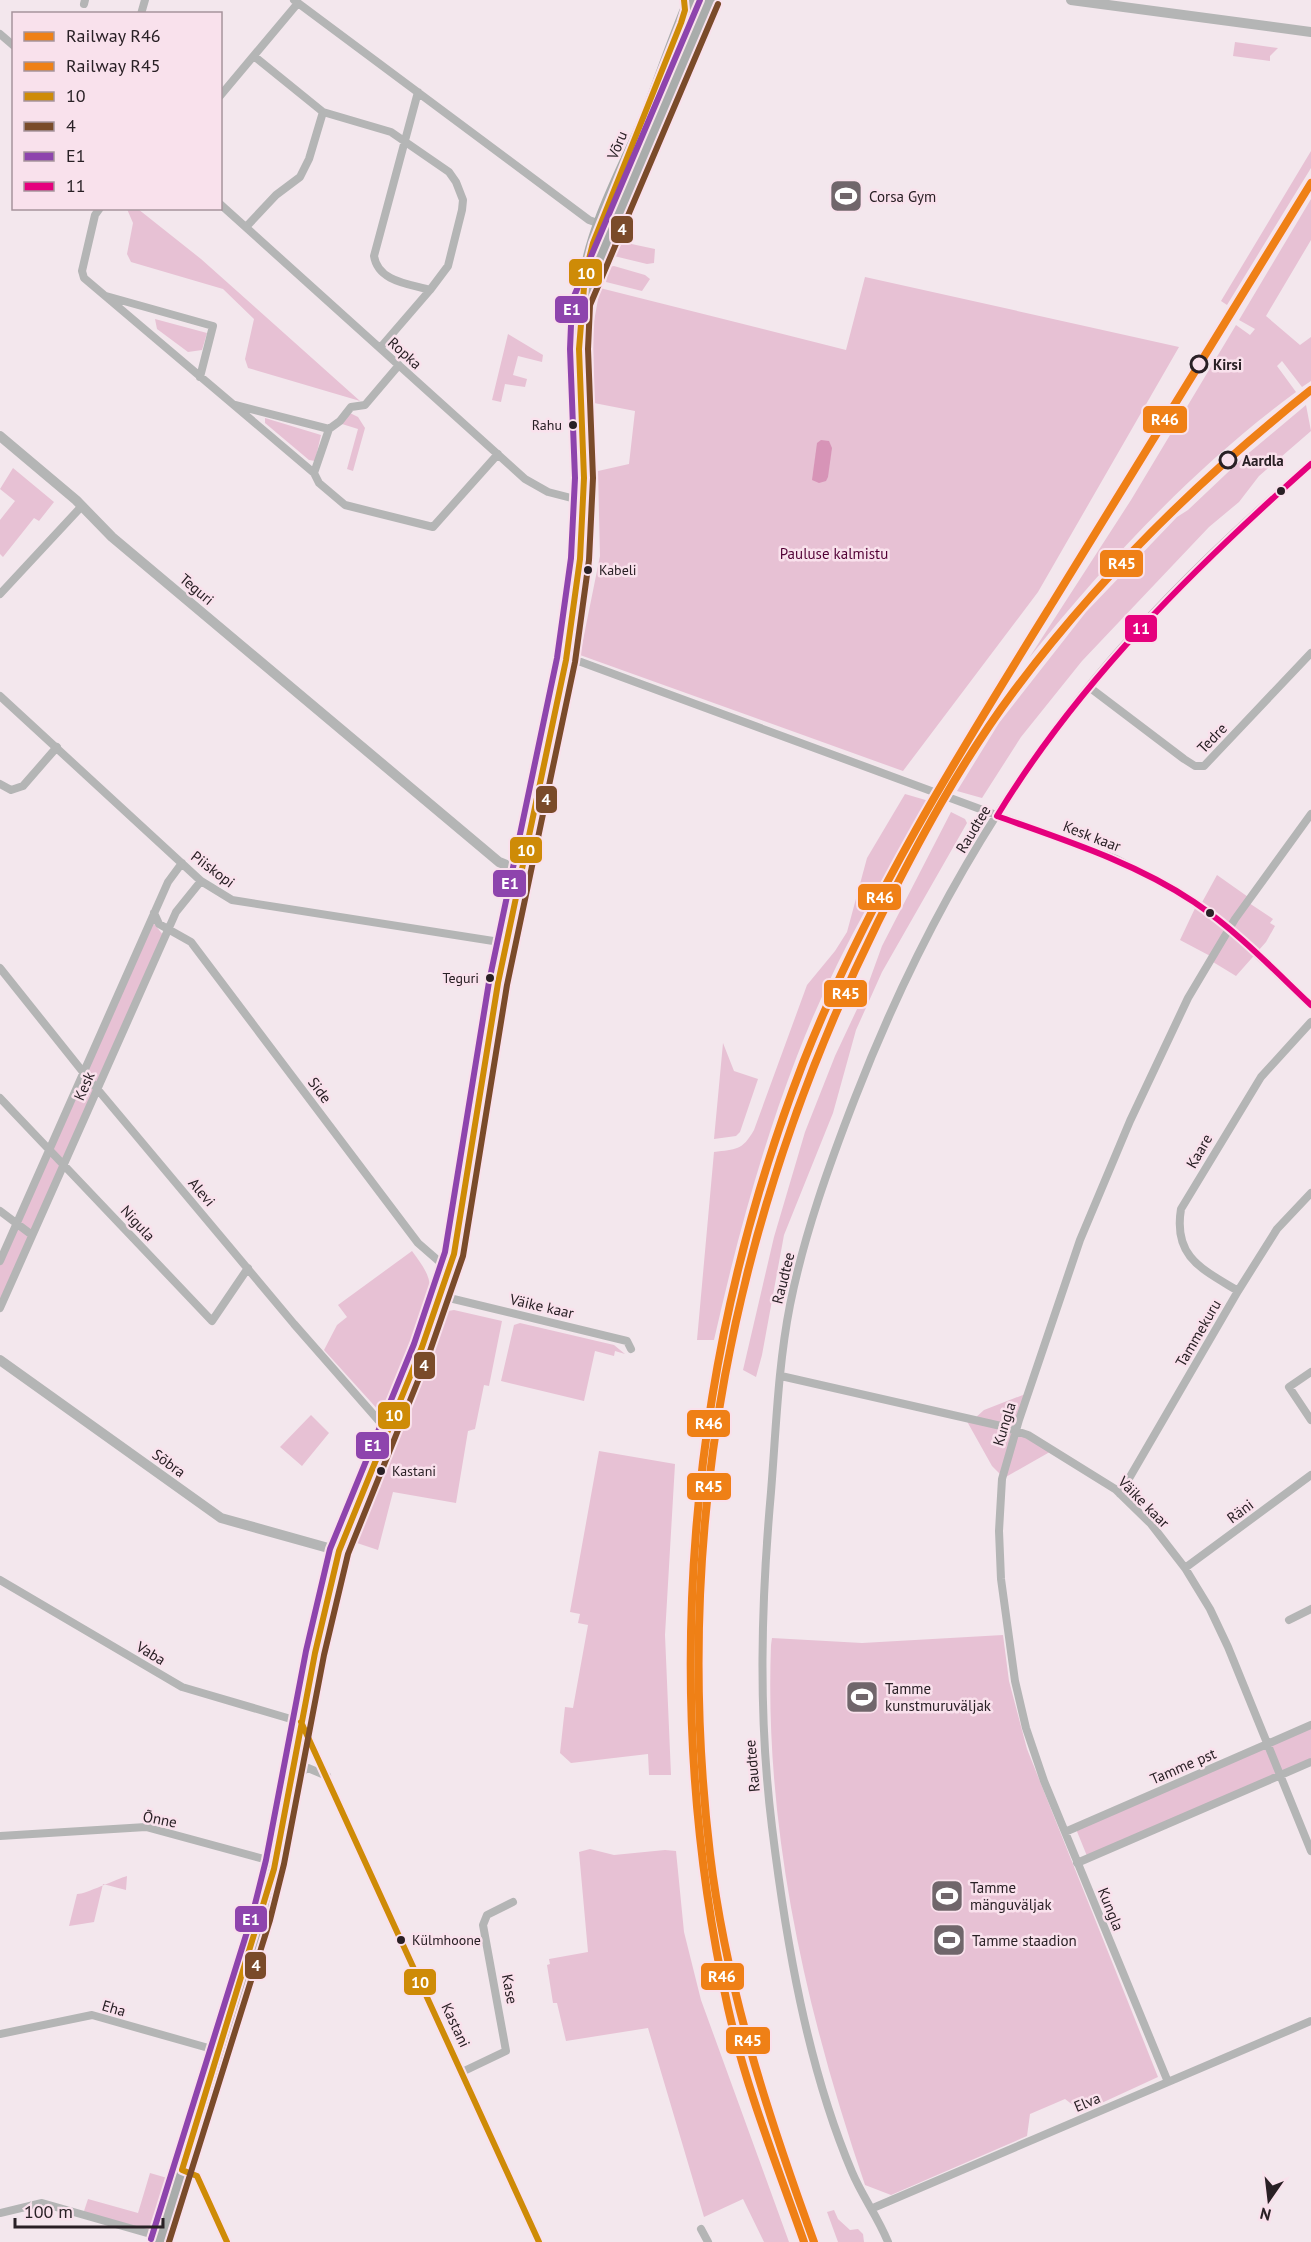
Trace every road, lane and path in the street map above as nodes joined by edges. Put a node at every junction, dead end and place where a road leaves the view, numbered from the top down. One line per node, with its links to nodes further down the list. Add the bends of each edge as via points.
1 (710, 0): 19 (main road, Võru)
2 (1071, 0): 5 (street)
3 (296, 2): 8 (street); 9 (street)
4 (686, 3): 15 (main road, Võru, via 649,108)
5 (1311, 32)
6 (0, 34): 7 (street)
7 (12, 44)
8 (254, 56): 10 (street); 11 (street)
9 (418, 92): 12 (street); 15 (street)
10 (222, 94)
11 (322, 112): 12 (street, via 391,132); 16 (street, via 300,177 276,195)
12 (405, 140): 17 (street, via 449,172 463,200 448,266); 17 (street, via 375,264 392,279)
13 (222, 206): 16 (street, Ropka)
14 (99, 210): 18 (street, via 82,271 84,278)
15 (600, 224): 19 (main road, Võru)
16 (246, 227): 20 (street, Ropka)
17 (430, 290): 20 (street)
18 (104, 296): 22 (street); 22 (street, via 213,326)
19 (581, 303): 29 (main road, Võru)
20 (380, 348): 21 (street, Ropka)
21 (399, 365): 24 (street, via 365,405 351,407); 26 (street, Ropka)
22 (200, 377): 23 (street)
23 (232, 404): 24 (street); 28 (street)
24 (329, 429): 28 (street)
25 (0, 436): 30 (street, Teguri)
26 (498, 454): 28 (street, via 433,527 345,505 319,483); 29 (street, Ropka, via 536,486)
27 (1311, 464): 34 (street, Raudtee, via 1188,578)
28 (314, 473)
29 (583, 501): 33 (main road, Võru, via 580,559)
30 (81, 507): 31 (street); 41 (street, Teguri, via 128,551 499,862)
31 (0, 594)
32 (1311, 653): 34 (street, Tedre, via 1204,766 1184,759)
33 (566, 660): 39 (street, via 592,666); 41 (main road, Võru)
34 (1089, 687): 39 (street, Raudtee)
35 (0, 696): 36 (street, Piiskopi)
36 (57, 747): 37 (street, via 23,786 11,790); 40 (street, Piiskopi)
37 (0, 784)
38 (1311, 814): 44 (street, Kungla)
39 (997, 816): 44 (street, Kesk kaar, via 1116,859 1176,890); 68 (street, Raudtee, via 927,936 859,1087 799,1268 785,1332)
40 (182, 863): 42 (street, Piiskopi); 43 (street, Kesk)
41 (520, 871): 46 (main road, Võru)
42 (201, 881): 45 (street, Kesk); 46 (street, Piiskopi, via 232,900)
43 (154, 913): 45 (street); 50 (street, Kesk)
44 (1229, 929): 48 (street, Kesk kaar); 71 (street, Kungla, via 1188,998 1130,1120 1080,1240)
45 (167, 930): 51 (street, Kesk); 61 (street, Side, via 191,942 418,1243)
46 (506, 943): 61 (main road, Võru)
47 (0, 968): 50 (street, Alevi)
48 (1311, 1005)
49 (1311, 1022): 62 (street, Kaare, via 1261,1077 1181,1209 1178,1226 1182,1244 1196,1266)
50 (83, 1072): 51 (street, Alevi); 53 (street, Kesk)
51 (97, 1088): 54 (street, Kesk); 60 (street, Alevi)
52 (0, 1098): 53 (street, Nigula)
53 (49, 1149): 54 (street, Nigula); 57 (street, Kesk)
54 (63, 1163): 58 (street, Kesk); 60 (street, Nigula, via 212,1321)
55 (1311, 1193): 62 (street, Tammekuru, via 1277,1229)
56 (0, 1211): 57 (street)
57 (15, 1225): 58 (street); 59 (street, Kesk)
58 (32, 1235): 64 (street, Kesk)
59 (0, 1261)
60 (248, 1268): 70 (street, Alevi)
61 (449, 1270): 63 (main road, Võru)
62 (1238, 1291): 73 (street, Tammekuru)
63 (441, 1296): 65 (street, Väike kaar, via 627,1341); 70 (main road, Võru)
64 (0, 1308)
65 (631, 1349)
66 (0, 1360): 74 (street, Sõbra, via 221,1518)
67 (1311, 1372): 69 (street, via 1289,1387)
68 (781, 1376): 71 (street, Väike kaar); 98 (street, Raudtee, via 761,1625 767,1789 780,1894 810,2041 853,2176)
69 (1311, 1420)
70 (387, 1430): 74 (main road, Võru)
71 (1015, 1431): 73 (street, Väike kaar, via 1028,1435); 86 (street, Kungla, via 1002,1479 1001,1579 1024,1718)
72 (1311, 1475): 75 (street, Räni)
73 (1120, 1494): 75 (street, Väike kaar)
74 (339, 1551): 79 (main road, Võru)
75 (1185, 1568): 81 (street, Väike kaar, via 1228,1647)
76 (0, 1580): 79 (street, Vaba, via 182,1687)
77 (1311, 1609): 78 (street)
78 (1289, 1620)
79 (301, 1722): 83 (street, Kastani); 85 (main road, Võru)
80 (1311, 1725): 81 (street, Tamme pst)
81 (1266, 1745): 84 (street, Väike kaar); 86 (street, Tamme pst)
82 (1311, 1762): 84 (street)
83 (327, 1776): 85 (street, via 308,1768); 95 (street, Kastani)
84 (1280, 1776): 88 (street, Väike kaar); 90 (street)
85 (291, 1785): 89 (main road, Võru)
86 (1065, 1832): 90 (street, Kungla)
87 (0, 1836): 89 (street, Õnne, via 146,1827)
88 (1311, 1851)
89 (275, 1862): 94 (main road, Võru)
90 (1077, 1863): 96 (street, Kungla)
91 (513, 1902): 95 (street, Kase, via 487,1915 483,1924 506,2051)
92 (1311, 2021): 96 (street, Elva)
93 (0, 2034): 94 (street, Eha, via 92,2015)
94 (219, 2051): 97 (main road, Võru)
95 (462, 2072): 103 (street, Kastani)
96 (1168, 2082): 98 (street, Elva)
97 (182, 2170): 101 (main road, Võru); 102 (street, via 197,2176)
98 (873, 2208): 105 (street, Raudtee)
99 (0, 2213): 101 (street, via 42,2203)
100 (701, 2229): 104 (street)
101 (160, 2239)
102 (227, 2242)
103 (539, 2242)
104 (708, 2242)
105 (888, 2242)

